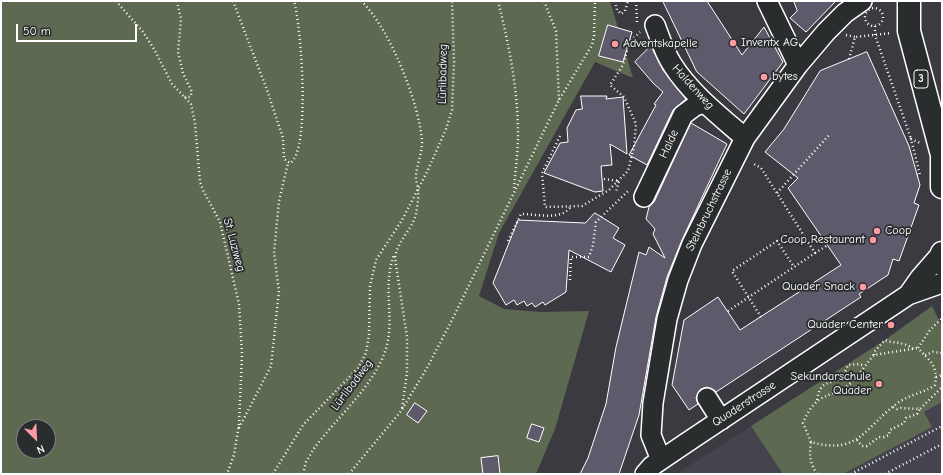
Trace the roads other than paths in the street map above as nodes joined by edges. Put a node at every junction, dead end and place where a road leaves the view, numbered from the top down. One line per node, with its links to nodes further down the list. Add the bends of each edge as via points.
1 (767, 1): 5 (street)
2 (862, 1): 5 (street, Steinbruchstrasse, via 830,27)
3 (909, 1): 7 (main road, 3, via 909,31)
4 (647, 30): 6 (street, Haldenweg, via 664,50 672,65)
5 (798, 65): 8 (street, Steinbruchstrasse)
6 (705, 103): 8 (street, Haldenweg); 11 (street, Halde, via 695,106 683,115)
7 (936, 107): 9 (main road, 3)
8 (745, 138): 17 (street, Steinbruchstrasse, via 692,244 678,280 668,319 651,419 652,435)
9 (942, 156): 10 (main road, 3)
10 (942, 187)
11 (637, 193)
12 (942, 257): 14 (street, Quaderstrasse, via 920,278)
13 (942, 283): 14 (street, Quaderstrasse)
14 (908, 295): 16 (street, Quaderstrasse)
15 (707, 398): 16 (street)
16 (721, 420): 17 (street, Quaderstrasse)
17 (661, 460): 18 (street, Quaderstrasse)
18 (645, 474)

